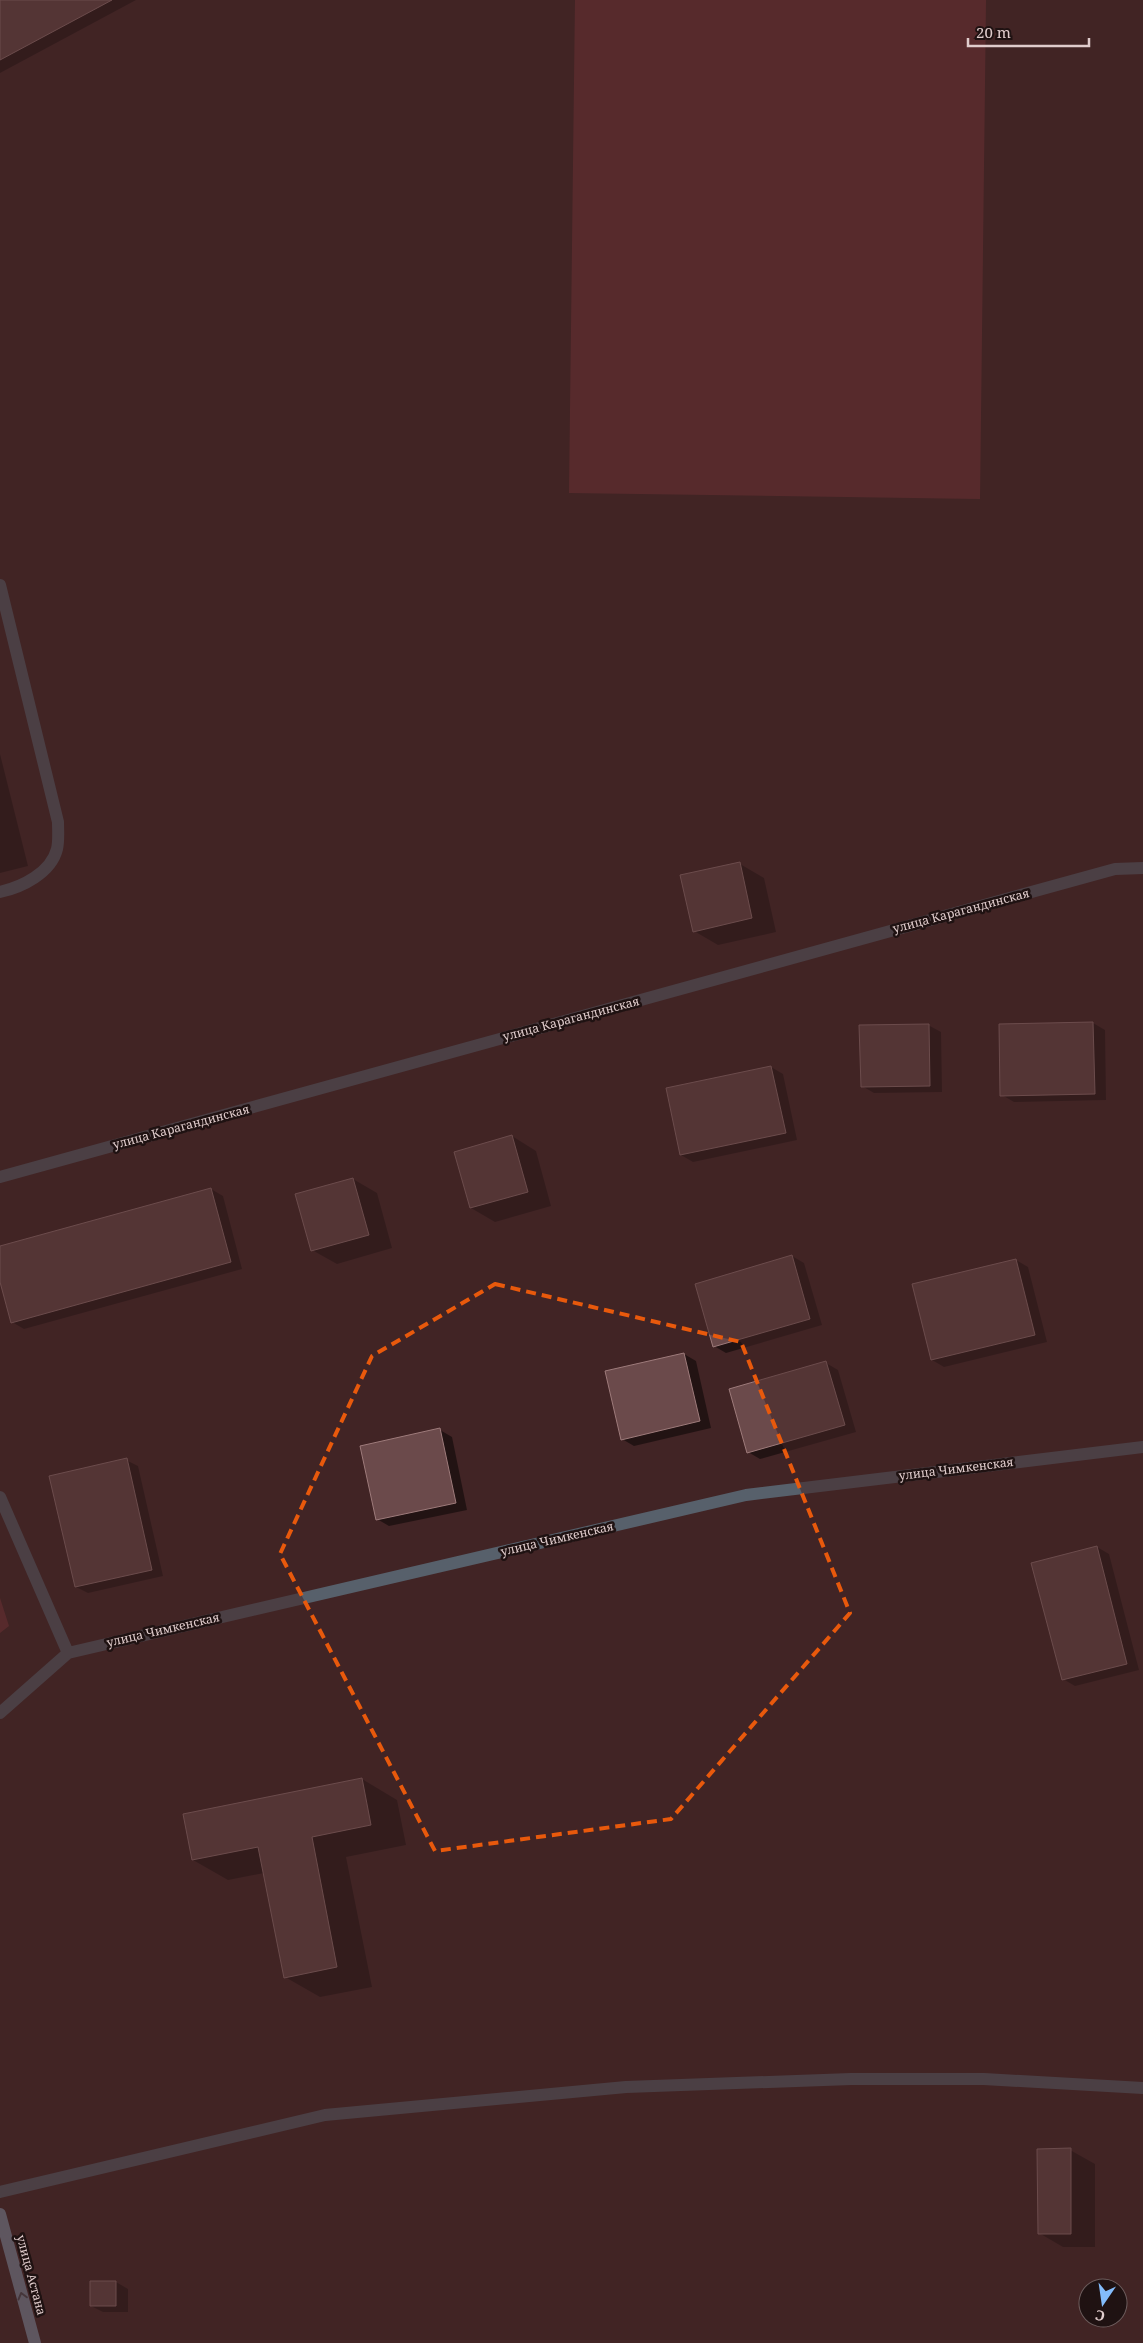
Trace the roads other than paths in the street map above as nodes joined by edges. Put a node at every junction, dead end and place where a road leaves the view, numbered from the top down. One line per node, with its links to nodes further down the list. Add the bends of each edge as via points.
1 (0, 585): 3 (street, via 58,822 57,850 48,865 34,878)
2 (1143, 868): 4 (street, улица Карагандинская, via 1115,869)
3 (0, 892)
4 (0, 1177)
5 (1143, 1447): 7 (street, улица Чимкенская, via 746,1495)
6 (0, 1497): 7 (street)
7 (68, 1653): 8 (street, улица Чимкенская)
8 (0, 1713)
9 (1143, 2088): 10 (street, via 984,2079 851,2079 626,2086 325,2114)
10 (0, 2192)
11 (0, 2214): 12 (main road, улица Астана, one-way to 11)
12 (35, 2343)

